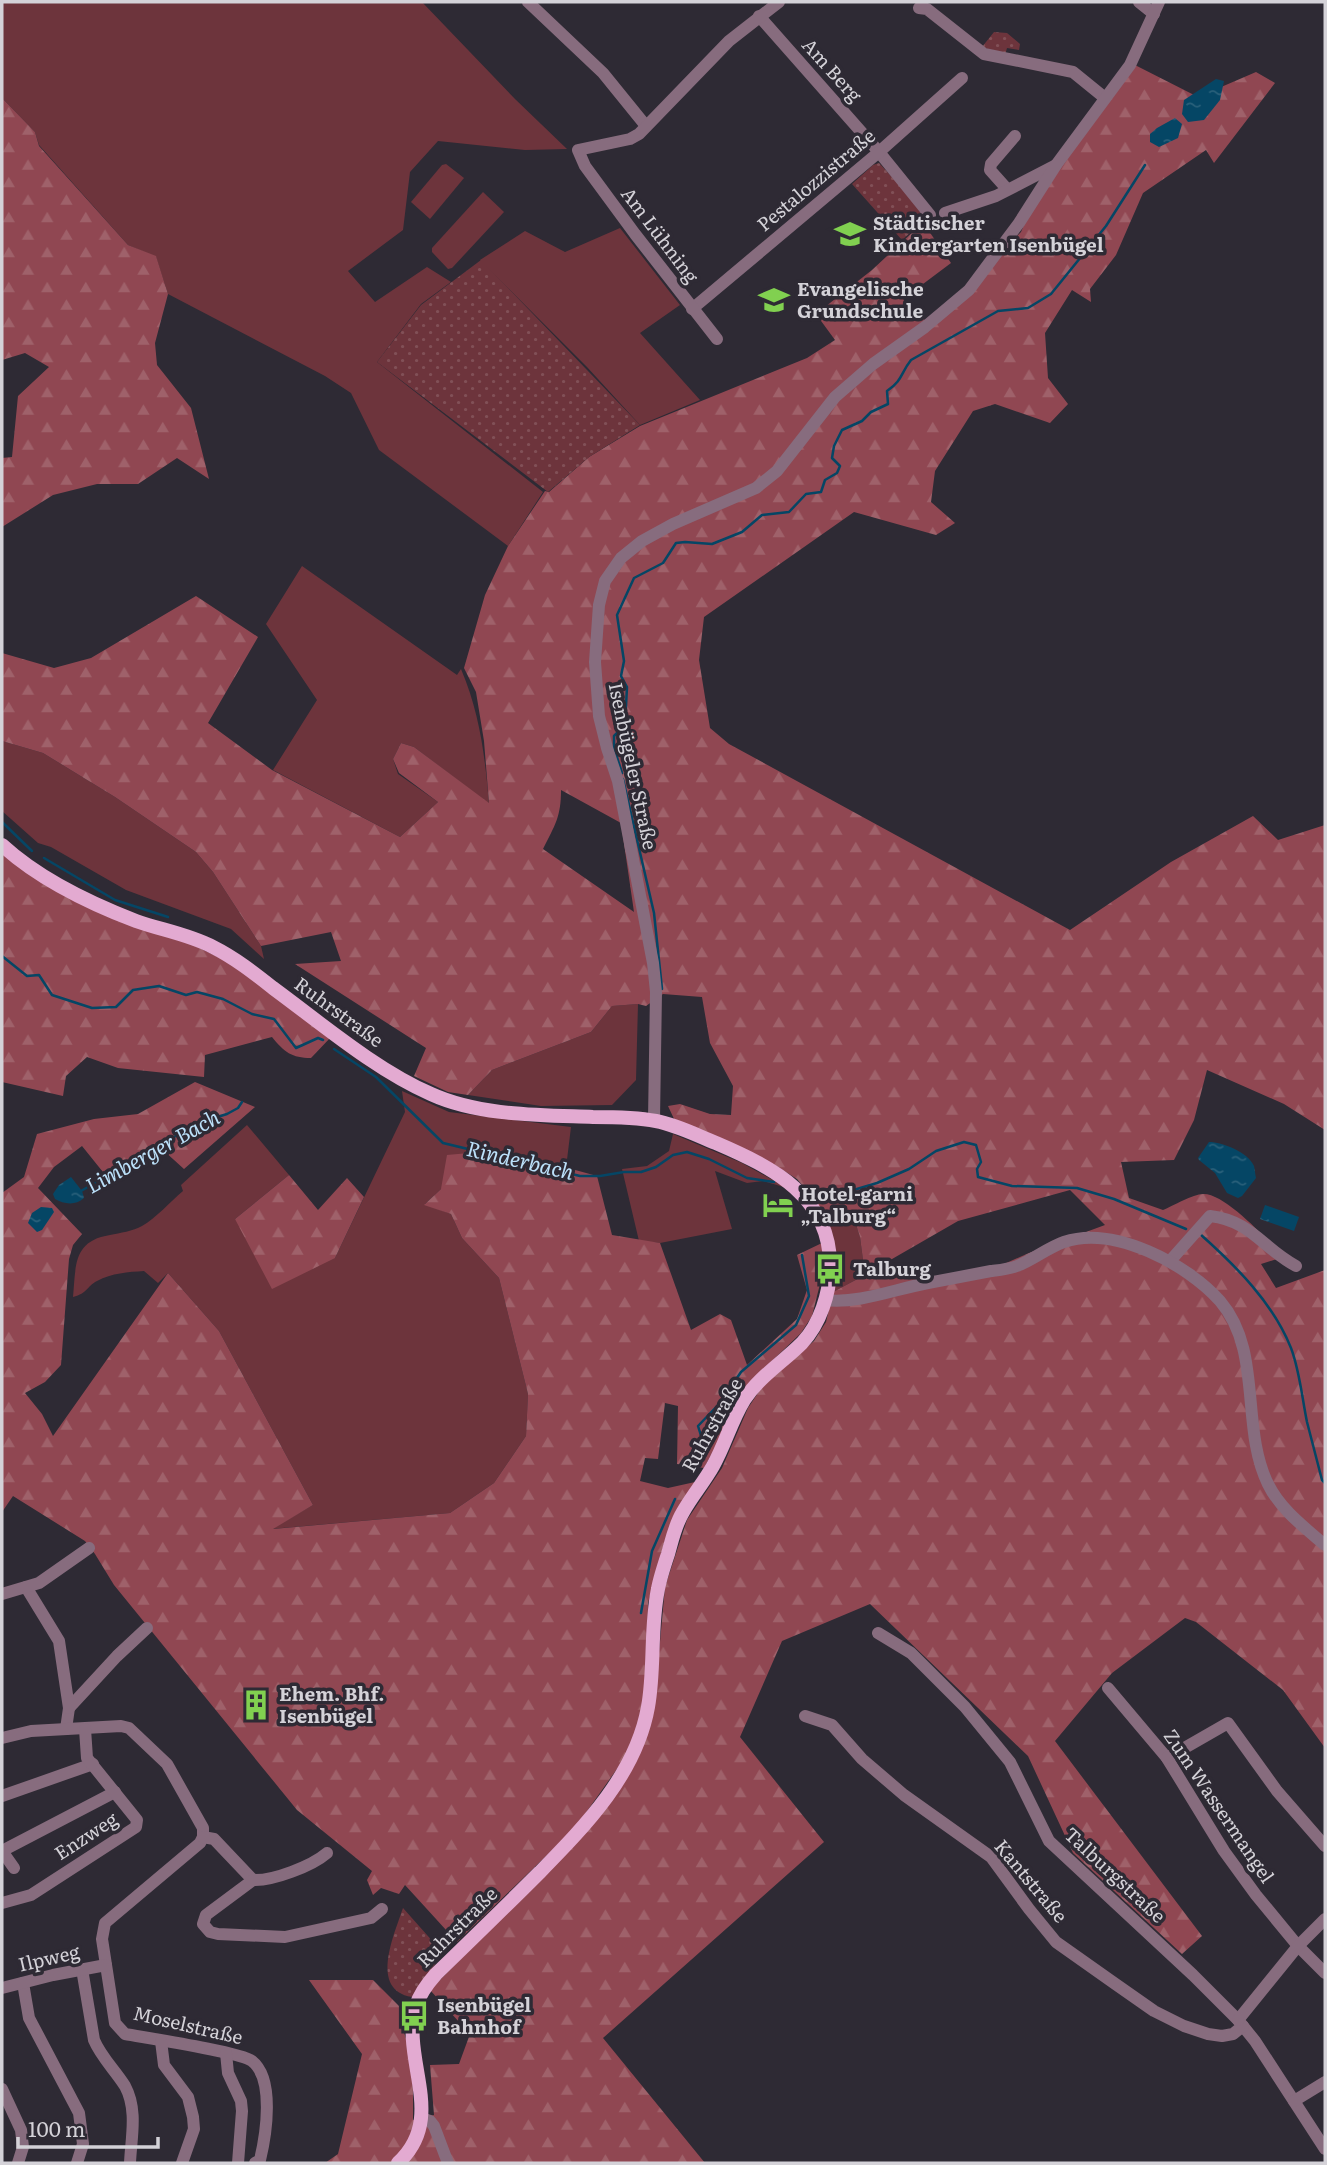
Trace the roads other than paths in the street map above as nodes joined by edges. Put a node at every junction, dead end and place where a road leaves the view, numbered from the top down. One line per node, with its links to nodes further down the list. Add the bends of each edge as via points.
1 (528, 2): 9 (street, via 603,73)
2 (779, 2): 6 (street)
3 (1139, 2): 5 (street)
4 (919, 8): 8 (street, via 927,9 984,54 1073,72)
5 (1156, 8): 8 (street, Isenbügeler Straße, via 1130,65)
6 (759, 16): 9 (street); 11 (street, Am Berg)
7 (962, 78): 11 (street, Pestalozzistraße)
8 (1105, 98): 12 (street, Isenbügeler Straße)
9 (646, 126): 16 (street, Am Lühning, via 630,139 578,150 585,166)
10 (1015, 136): 13 (street, via 990,164)
11 (879, 152): 15 (street, Am Berg); 16 (street, Pestalozzistraße)
12 (1056, 165): 13 (street, Isenbügeler Straße); 19 (street, Isenbügeler Straße, via 1032,206 969,290 835,397 777,471 756,488 642,541 621,558 605,581 599,605 599,716 618,781 653,963)
13 (1007, 190): 14 (street, Isenbügeler Straße)
14 (945, 213)
15 (930, 215)
16 (692, 309): 17 (street, Am Lühning)
17 (717, 339)
18 (2, 845): 19 (main road, Ruhrstraße, via 29,867 81,897 212,946 401,1079 435,1096 532,1115)
19 (654, 1120): 22 (main road, Ruhrstraße, via 739,1153 793,1185 811,1204 826,1235 830,1272)
20 (1170, 1261): 21 (street, via 1210,1216 1238,1223); 22 (street, via 1123,1242 1096,1237 1064,1242 1016,1266 841,1302); 23 (street, via 1208,1289 1230,1316 1243,1350 1257,1450 1267,1483 1285,1508)
21 (1296, 1266)
22 (825, 1300): 60 (main road, Ruhrstraße, via 806,1339 757,1383 742,1403 714,1465 681,1515 657,1591 648,1709 622,1775 580,1831 431,1980 420,1997 413,2031)
23 (1325, 1545)
24 (89, 1548): 25 (street)
25 (26, 1587): 26 (street); 30 (street, via 59,1641)
26 (2, 1594)
27 (147, 1628): 30 (street)
28 (878, 1633): 54 (street, Talburgstraße, via 911,1653 965,1707 1010,1762 1049,1841)
29 (1108, 1688): 35 (street, Zum Wassermangel)
30 (69, 1707): 33 (street)
31 (805, 1716): 54 (street, Kantstraße, via 832,1726 904,1794 991,1857 1056,1942 1144,2004 1171,2021 1208,2034 1233,2034)
32 (85, 1728): 33 (street); 36 (street, Enzweg, via 88,1758); 39 (street, via 129,1728 167,1764 203,1828)
33 (66, 1729): 34 (street)
34 (2, 1738)
35 (1167, 1758): 40 (street, via 1228,1723 1277,1791); 48 (street, Zum Wassermangel, via 1224,1851)
36 (93, 1764): 37 (street, Enzweg); 38 (street)
37 (115, 1792): 41 (street); 45 (street, Enzweg, via 137,1819 136,1827 31,1895)
38 (2, 1796)
39 (203, 1837): 44 (street, via 214,1839); 49 (street, Moselstraße, via 105,1923)
40 (1325, 1846)
41 (2, 1851): 43 (street)
42 (327, 1853): 44 (street, via 317,1862 263,1881)
43 (14, 1868)
44 (253, 1880): 46 (street, via 206,1915 203,1924 210,1932 285,1937 370,1918)
45 (2, 1903)
46 (382, 1909)
47 (1325, 1919): 48 (street)
48 (1298, 1947): 51 (street, Zum Wassermangel); 54 (street)
49 (106, 1965): 50 (street, Ilpweg); 55 (street, Moselstraße, via 115,2023 125,2034)
50 (82, 1969): 52 (street, Ilpweg); 64 (street, via 94,2039 130,2102 134,2129)
51 (1325, 1973)
52 (23, 1983): 53 (street, Ilpweg); 63 (street, via 29,2018 79,2113 83,2144)
53 (2, 1989)
54 (1241, 2023): 59 (street, Talburgstraße)
55 (161, 2041): 56 (street, Moselstraße); 65 (street, via 164,2065 188,2097 193,2117 194,2129)
56 (226, 2053): 66 (street, via 228,2073 241,2101); 67 (street, Moselstraße, via 252,2061 265,2089 267,2119)
57 (1325, 2082): 59 (street)
58 (2, 2089): 62 (street, via 21,2130 23,2147)
59 (1294, 2101): 61 (street, Talburgstraße)
60 (421, 2118): 68 (main road, Ruhrstraße, via 409,2153); 69 (street, via 434,2126)
61 (1325, 2149)
62 (18, 2163)
63 (77, 2163)
64 (130, 2163)
65 (182, 2163)
66 (238, 2163)
67 (256, 2163)
68 (398, 2163)
69 (448, 2163)

